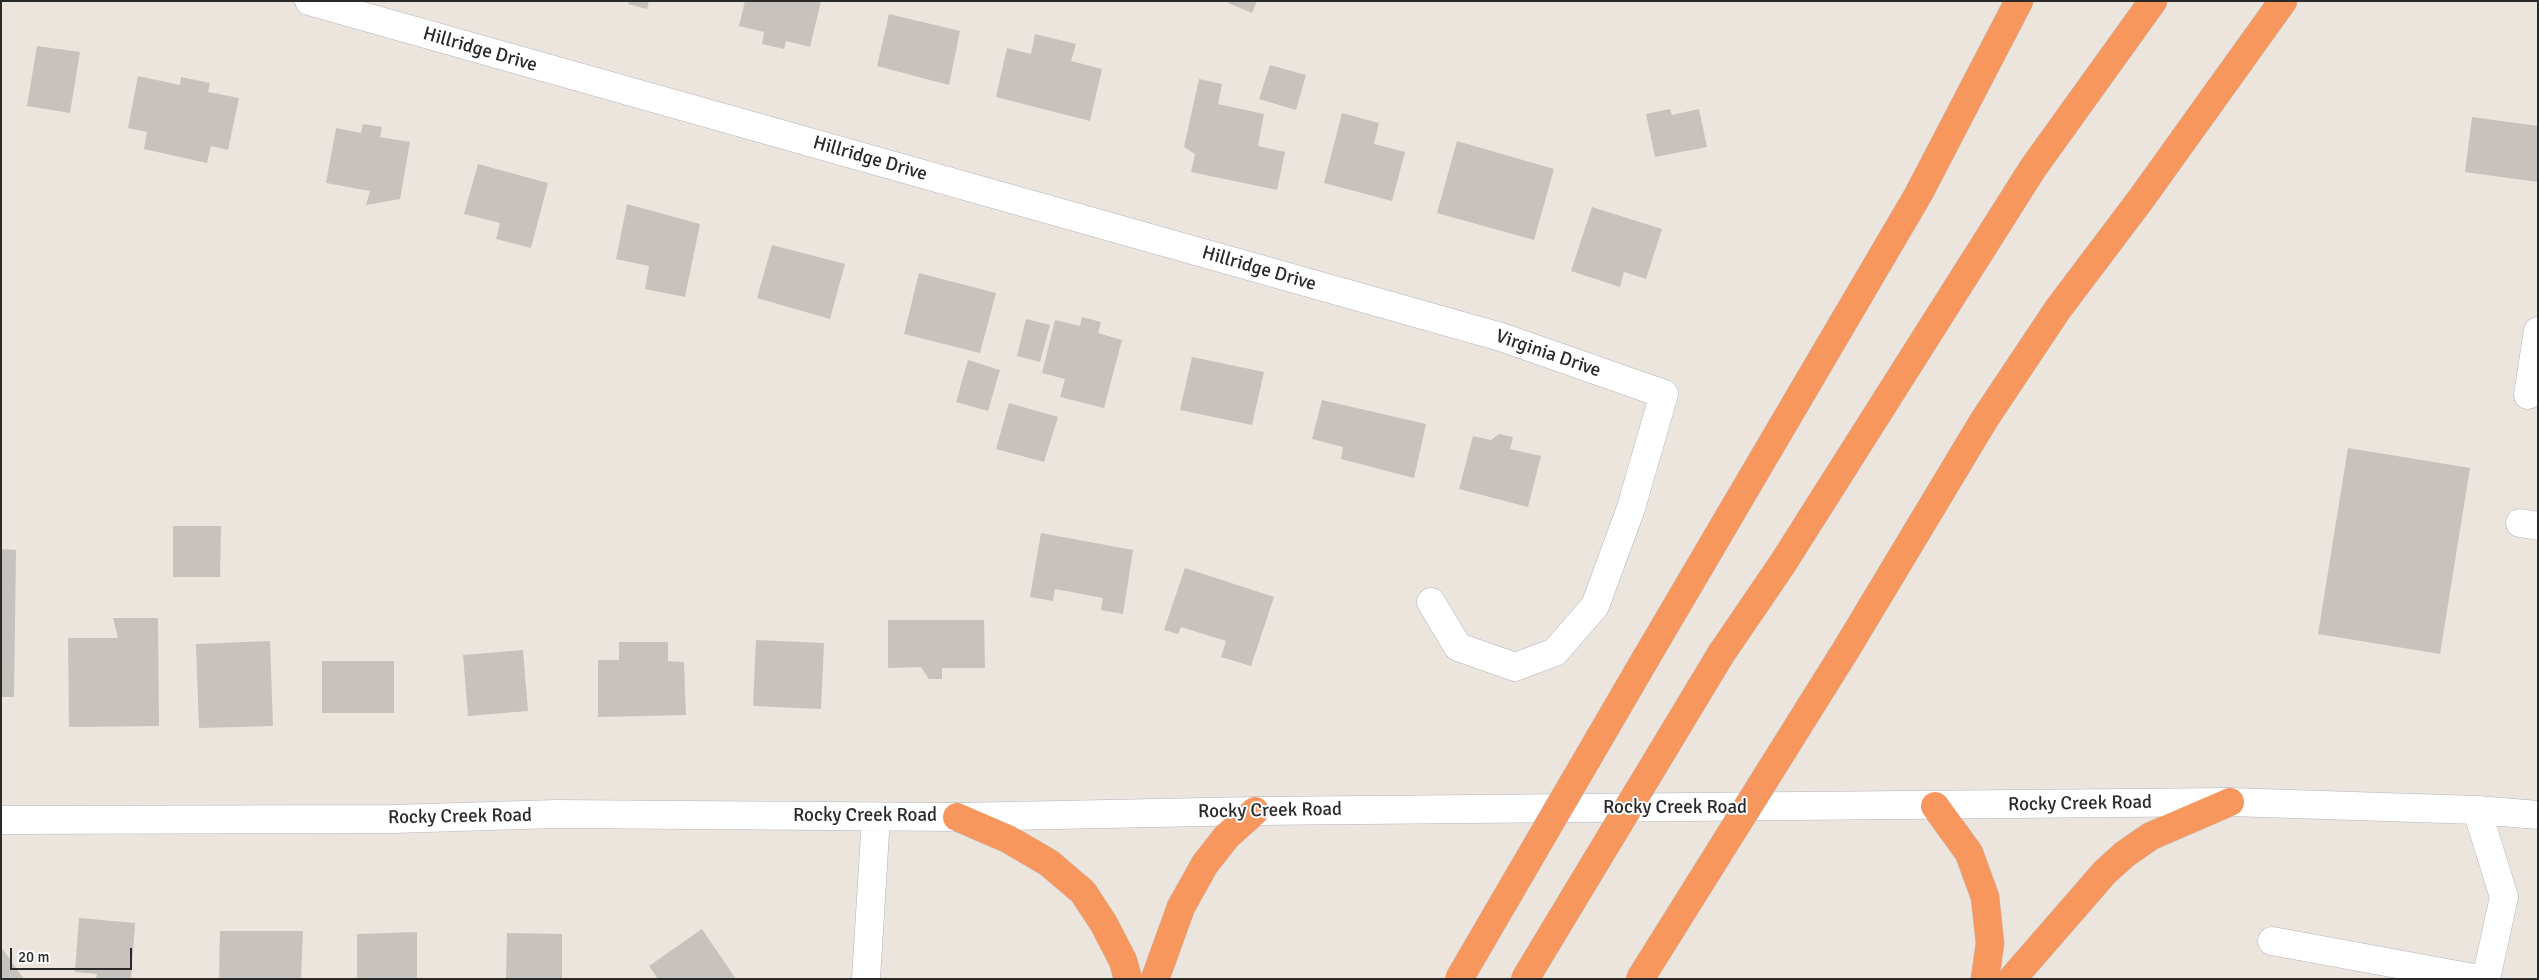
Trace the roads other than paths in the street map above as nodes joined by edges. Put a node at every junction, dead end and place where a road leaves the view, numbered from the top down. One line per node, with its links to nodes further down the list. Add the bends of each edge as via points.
1 (309, 1): 5 (street, Hillridge Drive)
2 (2019, 1): 21 (highway, bridge, via 1918,195)
3 (2153, 1): 22 (highway, bridge, via 2033,168 1722,654)
4 (2283, 1): 23 (highway, bridge, via 2141,200 2058,309 1984,420 1847,648)
5 (1430, 318): 8 (street, Virginia Drive, via 1501,337 1664,394 1631,508 1595,606 1555,652 1515,667 1458,647)
6 (2538, 331): 7 (street)
7 (2528, 395)
8 (1431, 602)
9 (2230, 802): 10 (street, Rocky Creek Road); 11 (street, Rocky Creek Road); 25 (highway, via 2151,836 2125,854 2105,872)
10 (1935, 806): 12 (street, Rocky Creek Road); 24 (highway, via 1969,853 1985,897 1990,943)
11 (2478, 810): 13 (street, Rocky Creek Road); 27 (street, via 2504,897)
12 (1255, 811): 14 (street, Rocky Creek Road); 20 (highway, via 1227,836 1205,864 1180,907)
13 (2538, 815)
14 (957, 816): 15 (street, Rocky Creek Road); 19 (highway, via 1008,839 1049,863 1082,892 1116,946)
15 (876, 817): 16 (street, Rocky Creek Road, via 556,814 383,819); 18 (street)
16 (1, 820)
17 (2272, 941): 26 (street)
18 (866, 979)
19 (1128, 979)
20 (1155, 979)
21 (1459, 979)
22 (1524, 979)
23 (1640, 979)
24 (1985, 979)
25 (2012, 979)
26 (2479, 979)
27 (2486, 979)

